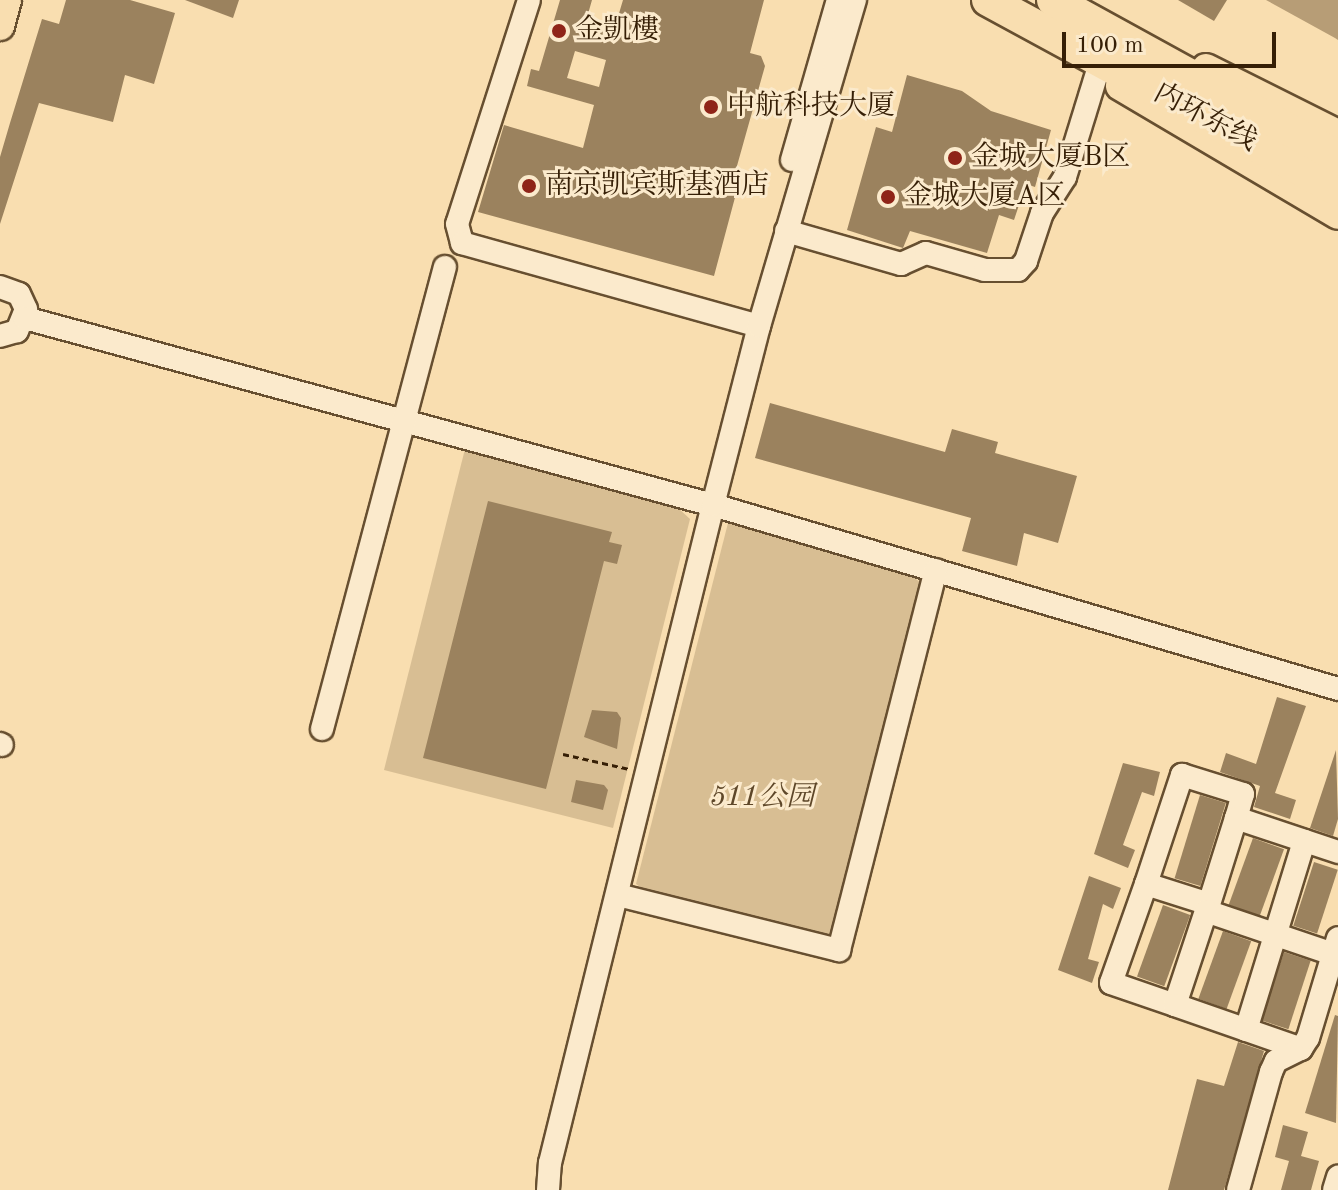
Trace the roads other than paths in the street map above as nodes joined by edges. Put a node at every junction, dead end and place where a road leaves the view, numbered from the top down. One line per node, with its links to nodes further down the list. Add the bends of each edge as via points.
1 (7, 0): 7 (main road)
2 (529, 0): 17 (street, via 457,224 462,243)
3 (838, 0): 17 (street)
4 (855, 0): 13 (street)
5 (988, 0): 6 (highway, 内环东线)
6 (1058, 15): 8 (main road); 9 (main road, via 1173,51); 10 (highway, 内环东线); 11 (highway, 内环东线)
7 (0, 26)
8 (1098, 70): 12 (main road, via 1264,175); 13 (street, via 1065,177 1042,213 1018,270 985,270 926,253 901,264)
9 (1338, 134)
10 (1338, 157)
11 (1338, 190)
12 (1338, 215)
13 (786, 231): 17 (street)
14 (445, 267): 19 (street)
15 (0, 287): 16 (street, via 19,294)
16 (25, 318): 18 (street, via 17,331); 19 (street)
17 (752, 324): 20 (street)
18 (0, 336)
19 (403, 421): 20 (street); 23 (street)
20 (713, 505): 21 (street); 28 (street)
21 (936, 570): 22 (street); 28 (street, via 839,950)
22 (1338, 689)
23 (322, 729)
24 (1236, 818): 25 (street); 27 (street, via 1243,794 1182,775); 29 (street)
25 (1304, 841): 26 (street); 32 (street)
26 (1338, 852)
27 (1146, 884): 29 (street); 31 (street, via 1111,983)
28 (618, 895): 35 (street, via 550,1163)
29 (1208, 908): 30 (street); 31 (street)
30 (1336, 946): 33 (street)
31 (1175, 1005): 32 (street)
32 (1246, 1030): 33 (street)
33 (1301, 1049): 36 (street, via 1276,1061 1271,1072)
34 (1338, 1177): 37 (street)
35 (548, 1190)
36 (1238, 1190)
37 (1334, 1190)

